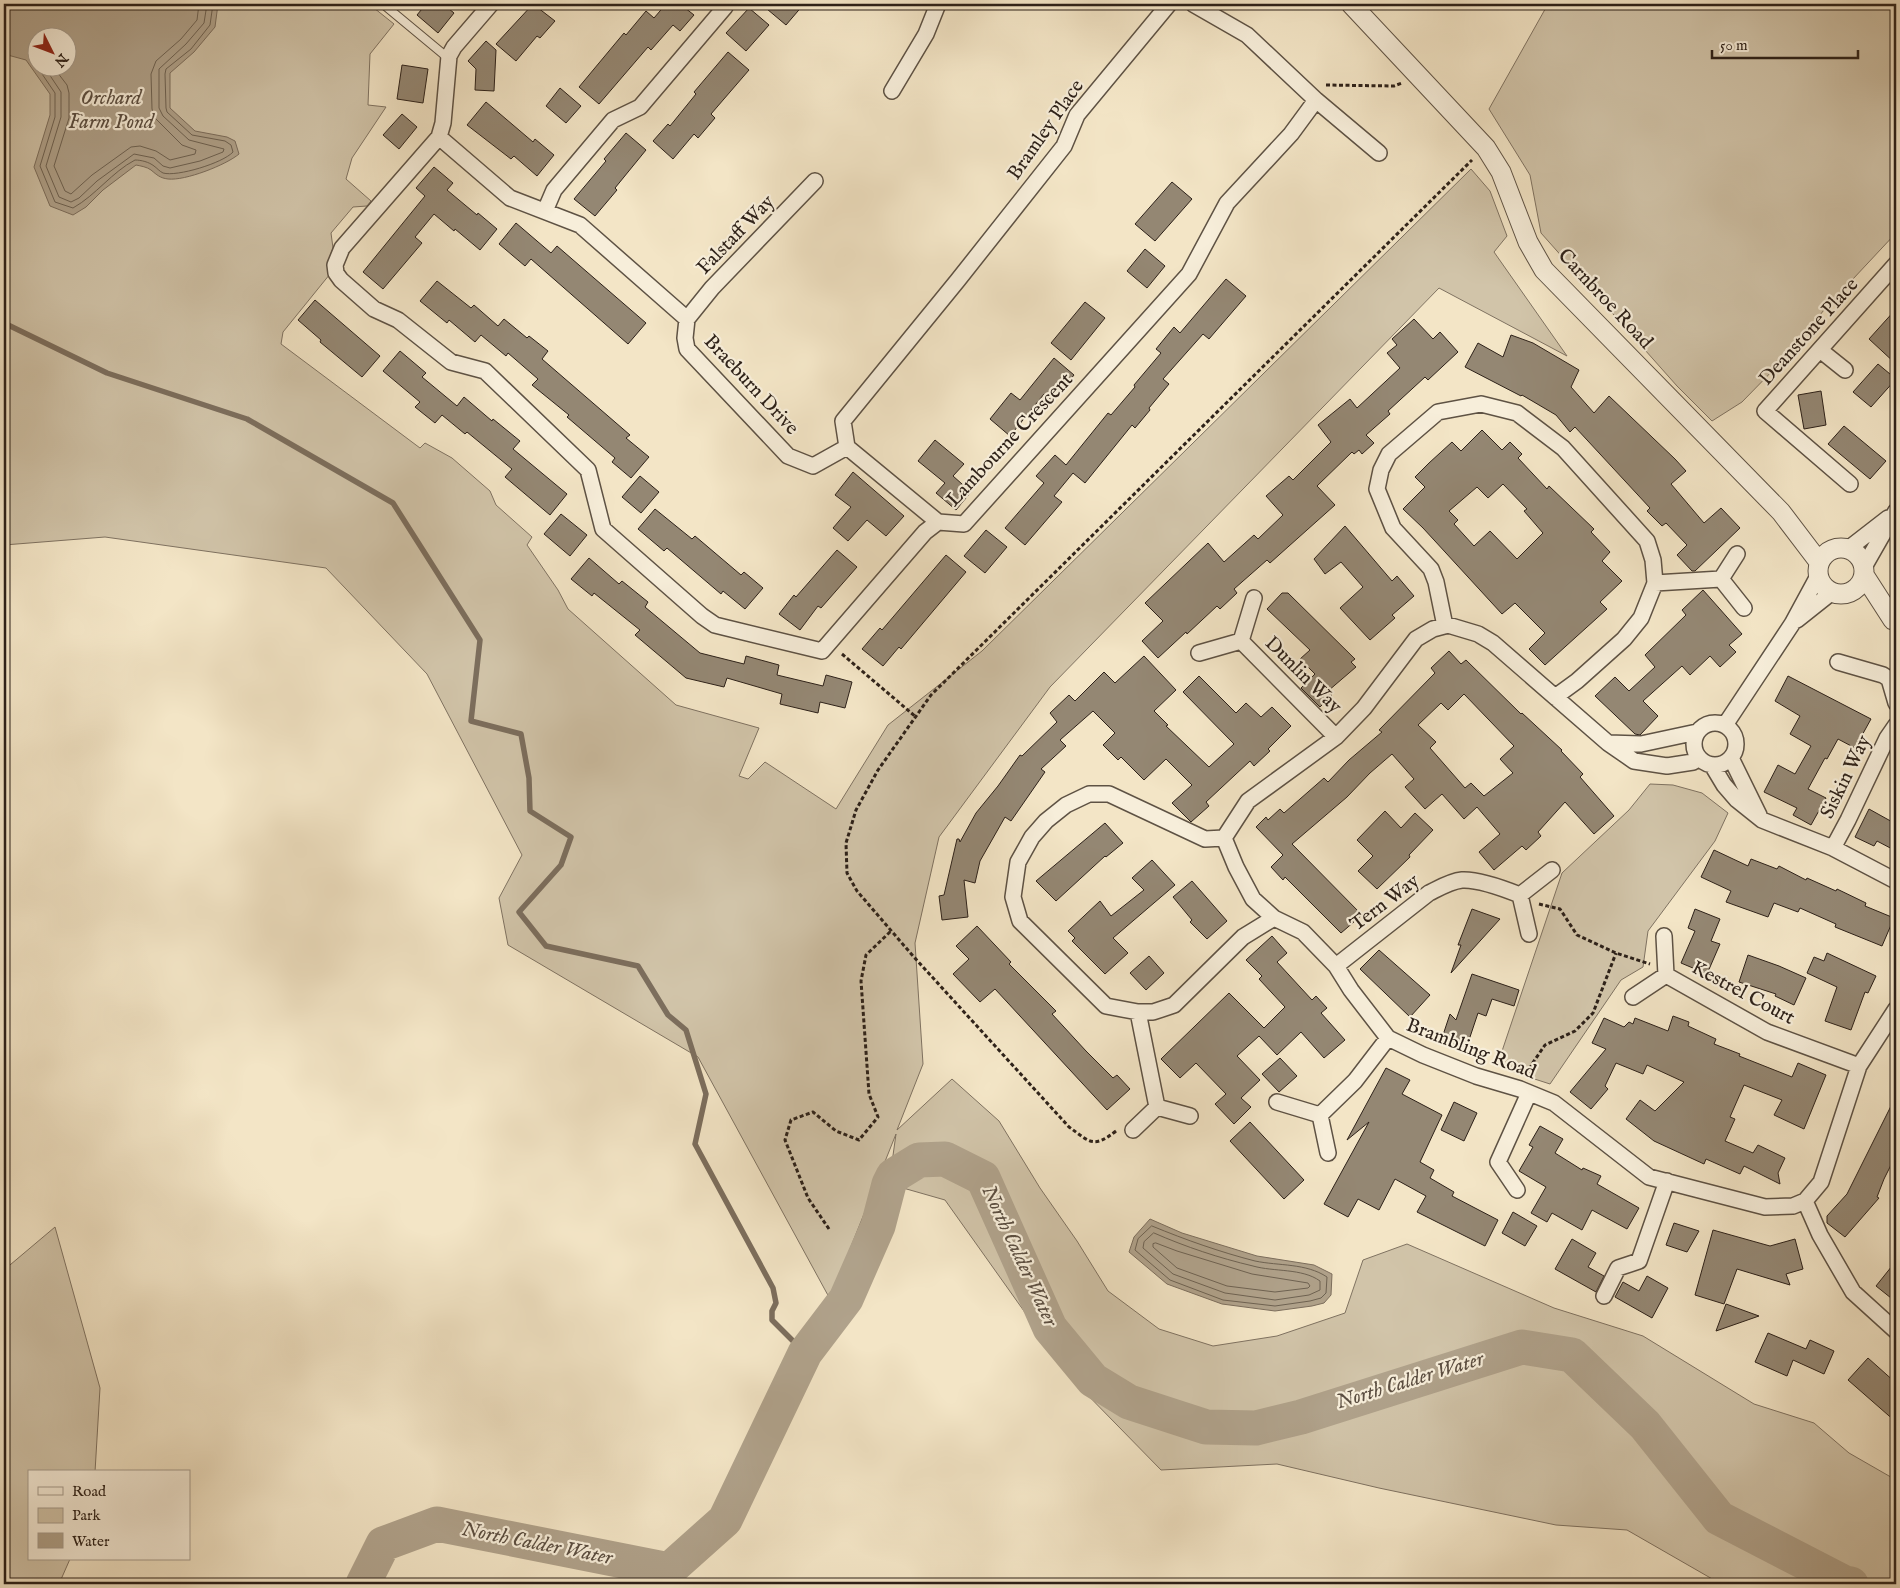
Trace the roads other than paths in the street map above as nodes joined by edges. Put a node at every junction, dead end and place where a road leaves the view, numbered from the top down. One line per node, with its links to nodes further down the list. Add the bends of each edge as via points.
1 (383, 4): 8 (lane)
2 (491, 4): 8 (street, via 454,47)
3 (938, 4): 9 (street, via 926,34)
4 (1169, 4): 19 (street, Bramley Place, via 1077,115 1064,146 843,421)
5 (1193, 4): 10 (street, via 1247,35)
6 (1351, 4): 21 (street, Carnbroe Road, via 1486,148 1501,172 1528,242 1544,270)
7 (724, 5): 14 (street, via 640,107 613,120 554,190)
8 (449, 59): 11 (street)
9 (892, 91)
10 (1316, 100): 12 (street); 23 (street, Lambourne Crescent, via 1291,134 1227,203 1189,274 964,524)
11 (439, 137): 14 (street, Braeburn Drive, via 510,198); 23 (street, Lambourne Crescent, via 342,248 335,265 336,272 374,309 398,320 451,362 485,371 588,470 603,529 710,621 822,651 925,532)
12 (1379, 153)
13 (815, 181): 16 (street, Falstaff Way, via 712,288)
14 (545, 211): 16 (street, Braeburn Drive, via 580,225)
15 (1896, 264): 17 (street, Deanstone Place)
16 (687, 320): 19 (street, Braeburn Drive, via 687,349 788,456 813,466)
17 (1820, 350): 18 (street); 20 (street, Deanstone Place, via 1766,410)
18 (1845, 370)
19 (847, 447): 23 (street)
20 (1850, 484)
21 (1781, 512): 24 (street, Carnbroe Road); 26 (street, Carnbroe Road)
22 (1895, 512): 24 (street); 27 (street)
23 (938, 522)
24 (1841, 549): 26 (street, via 1827,552); 27 (street, via 1859,556)
25 (1737, 554): 28 (street)
26 (1818, 569): 31 (street, via 1821,583); 35 (street)
27 (1864, 571): 30 (street, via 1859,586); 34 (street)
28 (1722, 579): 29 (street); 33 (street)
29 (1655, 582): 36 (street, via 1654,560 1647,542 1564,448 1517,413 1482,404 1438,412 1389,454 1376,489 1394,528 1431,569); 40 (street, via 1641,618 1624,638)
30 (1853, 591): 31 (street); 34 (street)
31 (1831, 593): 35 (street)
32 (1254, 598): 37 (street, Dunlin Way)
33 (1744, 608)
34 (1895, 622)
35 (1792, 624): 42 (street)
36 (1445, 626): 40 (street, via 1478,634 1493,643); 45 (street, via 1416,639 1364,708)
37 (1241, 641): 38 (street, Dunlin Way); 45 (street, Dunlin Way)
38 (1199, 653)
39 (1838, 662): 41 (street, via 1889,679)
40 (1555, 697): 46 (street)
41 (1896, 703)
42 (1725, 725): 44 (street, via 1712,723); 47 (street, via 1736,739 1737,746)
43 (1896, 725): 51 (street, Siskin Way)
44 (1697, 732): 46 (street, via 1641,744); 48 (street, via 1694,748)
45 (1336, 737): 50 (street, via 1248,801)
46 (1608, 743): 48 (street, via 1634,761 1667,766)
47 (1731, 758): 48 (street, via 1726,763); 49 (street)
48 (1706, 762): 49 (street, via 1737,800)
49 (1762, 820): 51 (street)
50 (1224, 838): 55 (street, Brambling Road, via 1253,900); 62 (street, via 1205,839 1109,794 1089,794 1066,805 1046,821 1032,837 1018,862 1013,897 1020,921 1106,1006)
51 (1833, 848): 53 (street)
52 (1552, 870): 54 (street)
53 (1896, 882)
54 (1520, 895): 56 (street); 58 (street, Tern Way, via 1496,886 1463,880 1443,886 1429,893)
55 (1274, 918): 58 (street, Brambling Road, via 1303,932); 62 (street, via 1243,937 1174,1005 1154,1012)
56 (1529, 934)
57 (1664, 936): 59 (street, Kestrel Court)
58 (1336, 966): 63 (street, Brambling Road)
59 (1666, 975): 60 (street, Kestrel Court); 64 (street, Kestrel Court, via 1767,1032)
60 (1633, 997)
61 (1896, 1009): 64 (street)
62 (1138, 1012): 67 (street)
63 (1388, 1038): 65 (street, Brambling Road, via 1476,1076); 68 (street, via 1355,1081)
64 (1859, 1066): 74 (street, via 1821,1182)
65 (1524, 1091): 72 (street, Brambling Road, via 1554,1103 1649,1176); 73 (street, via 1498,1162)
66 (1277, 1102): 68 (street)
67 (1157, 1107): 69 (street); 70 (street)
68 (1320, 1115): 71 (street)
69 (1190, 1116)
70 (1133, 1130)
71 (1328, 1153)
72 (1667, 1181): 74 (street, Brambling Road, via 1765,1207 1794,1206); 75 (street, via 1639,1261 1618,1268)
73 (1517, 1190)
74 (1805, 1201): 76 (street, via 1820,1235 1853,1292)
75 (1604, 1296)
76 (1896, 1331)

